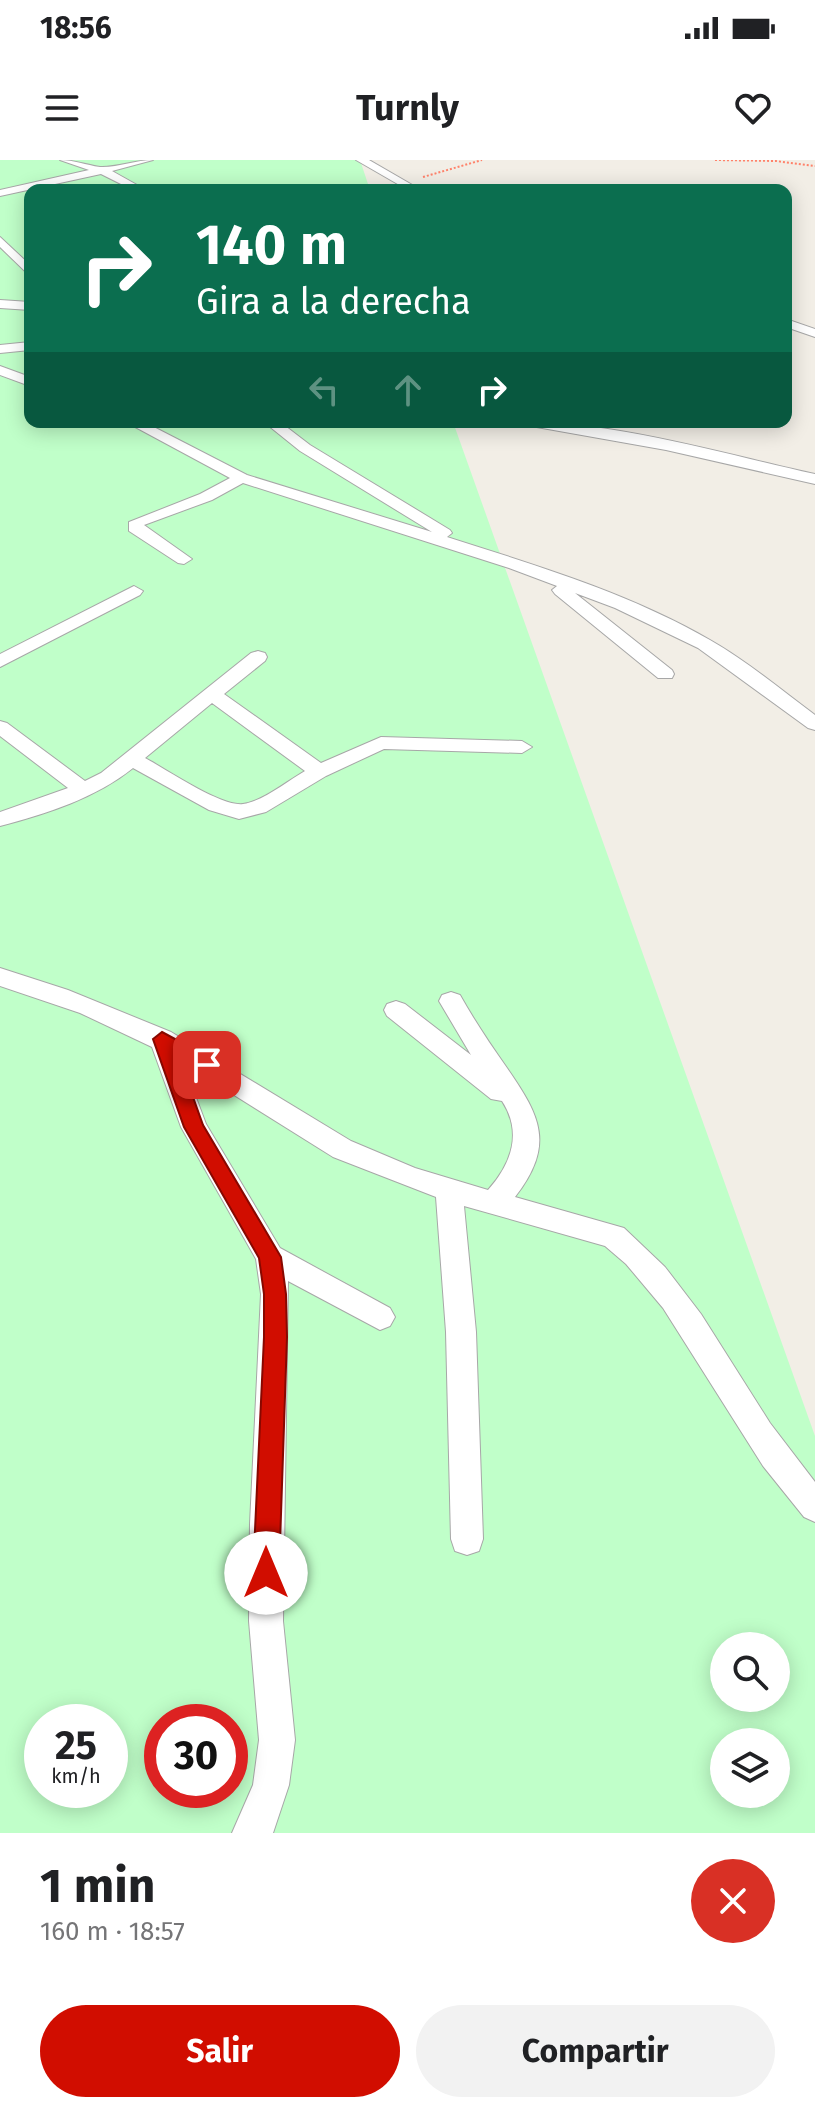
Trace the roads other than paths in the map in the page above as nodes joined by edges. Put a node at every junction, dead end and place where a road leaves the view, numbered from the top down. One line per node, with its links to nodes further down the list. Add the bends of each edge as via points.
1 (65, 160): 4 (street)
2 (148, 160): 4 (street)
3 (361, 160): 5 (street)
4 (104, 171): 6 (street); 7 (street)
5 (404, 183): 8 (street)
6 (43, 184)
7 (129, 184)
8 (401, 184)
9 (24, 188): 10 (street)
10 (0, 193)
11 (0, 240): 12 (street)
12 (24, 265)
13 (0, 304): 14 (street)
14 (24, 306)
15 (792, 325): 16 (street)
16 (815, 333)
17 (24, 347): 18 (street)
18 (0, 349)
19 (0, 370): 20 (street)
20 (24, 380)
21 (145, 428): 24 (street)
22 (279, 428): 26 (street)
23 (565, 428): 25 (street)
24 (242, 478): 26 (street); 27 (street, via 137,522 135,528 143,535)
25 (815, 479)
26 (466, 547): 28 (street)
27 (184, 559)
28 (540, 573): 32 (street); 34 (street, via 704,644)
29 (134, 591): 31 (street)
30 (258, 657): 33 (street)
31 (0, 661)
32 (665, 674)
33 (212, 694): 37 (street); 38 (street)
34 (815, 724)
35 (0, 727): 39 (street)
36 (522, 747): 38 (street, via 381,743)
37 (134, 760): 38 (street, via 239,812 259,807); 39 (street)
38 (319, 771)
39 (84, 790): 40 (street)
40 (0, 819)
41 (0, 977): 44 (street, via 75,1001)
42 (451, 1001): 45 (street)
43 (396, 1010): 45 (street)
44 (162, 1039): 46 (street, via 337,1147); 48 (street, via 194,1127)
45 (523, 1112): 47 (street, via 525,1159)
46 (449, 1191): 47 (street); 51 (street, via 461,1332)
47 (494, 1202): 50 (street, via 614,1237 636,1253 785,1471)
48 (270, 1257): 49 (street); 52 (street, via 275,1337 266,1621 277,1740 271,1785)
49 (380, 1317)
50 (815, 1506)
51 (467, 1539)
52 (251, 1833)

